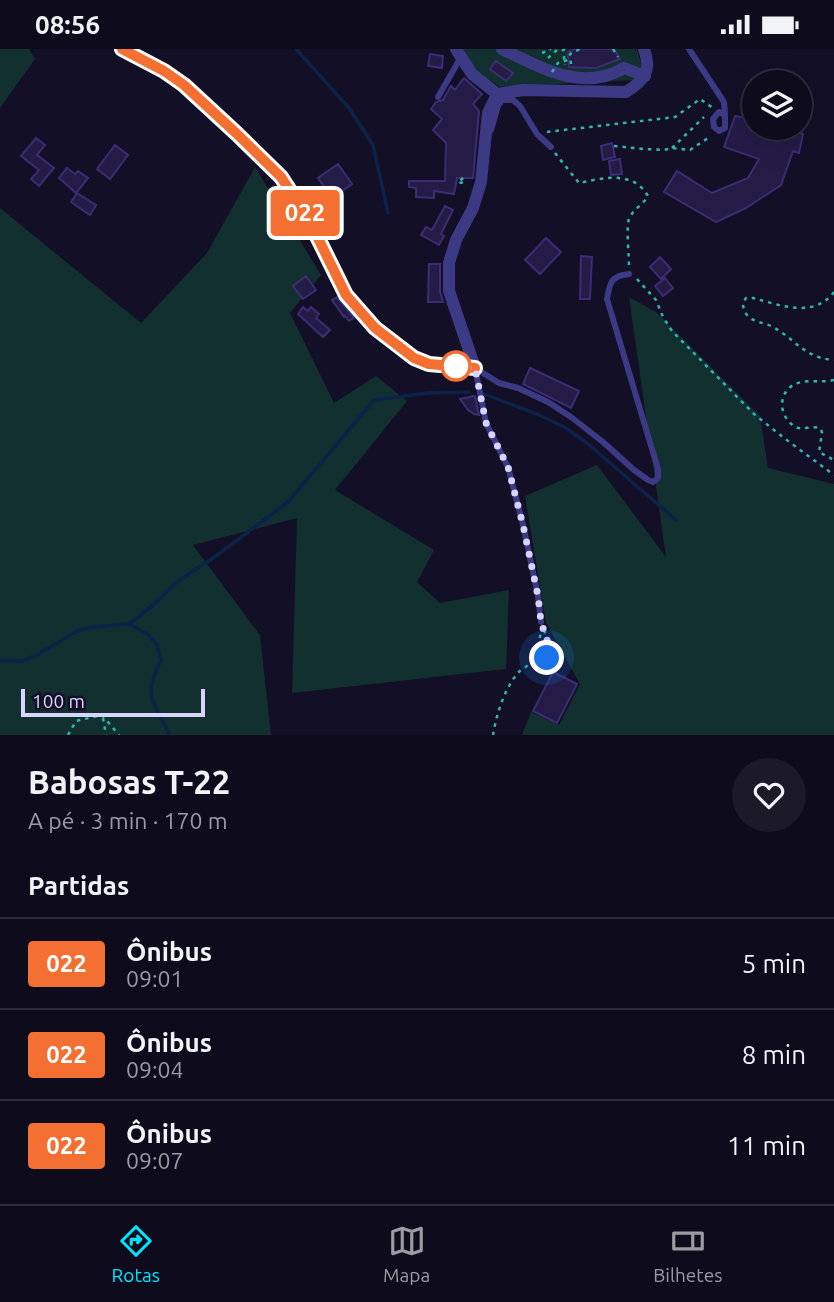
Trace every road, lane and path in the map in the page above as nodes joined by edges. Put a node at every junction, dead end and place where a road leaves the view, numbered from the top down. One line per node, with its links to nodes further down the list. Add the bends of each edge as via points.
1 (122, 49): 29 (street, via 184,85 281,177 309,220 346,295 375,328 414,358)
2 (502, 49): 11 (street)
3 (580, 49): 8 (path, via 570,54)
4 (613, 49): 9 (path, via 618,57)
5 (644, 49): 12 (street, via 648,62)
6 (689, 49): 16 (lane, via 724,102)
7 (458, 53): 13 (street, via 475,77); 14 (lane)
8 (571, 59): 10 (path); 11 (path, bridge, via 558,63)
9 (613, 63)
10 (572, 66)
11 (551, 72): 12 (street, via 579,78 612,75 624,68)
12 (645, 76): 13 (street, via 626,92 523,90)
13 (497, 94): 20 (street, via 488,113)
14 (438, 97)
15 (714, 108): 19 (path, via 700,99 675,117)
16 (725, 115): 18 (lane, via 724,128); 18 (lane, via 719,112 713,119)
17 (705, 116): 23 (path)
18 (719, 131): 23 (path, via 690,150)
19 (537, 134): 20 (lane, via 520,106 502,100); 22 (lane)
20 (486, 145): 29 (street, via 473,208 449,263 449,291)
21 (614, 146): 23 (path)
22 (551, 147): 26 (path, via 579,183 620,177 645,190 648,196 627,227)
23 (672, 148)
24 (463, 179): 25 (path, via 458,183)
25 (471, 182)
26 (629, 274): 29 (lane, via 614,278 607,299 658,469 653,482 548,402); 32 (path, via 656,300 672,331 754,414)
27 (834, 292): 28 (path, via 820,305 804,308 753,298 743,303 750,318 771,325 814,356)
28 (834, 360)
29 (475, 368): 33 (lane, via 486,423 508,467)
30 (834, 380): 31 (path, via 797,383 781,404 782,412 798,429 821,429 818,452)
31 (834, 460)
32 (834, 475)
33 (541, 622): 34 (path, via 548,643 547,673); 39 (path, via 539,650 509,687)
34 (551, 675)
35 (102, 715): 36 (path, via 76,721); 37 (path); 38 (path)
36 (68, 735)
37 (106, 735)
38 (118, 735)
39 (492, 735)

